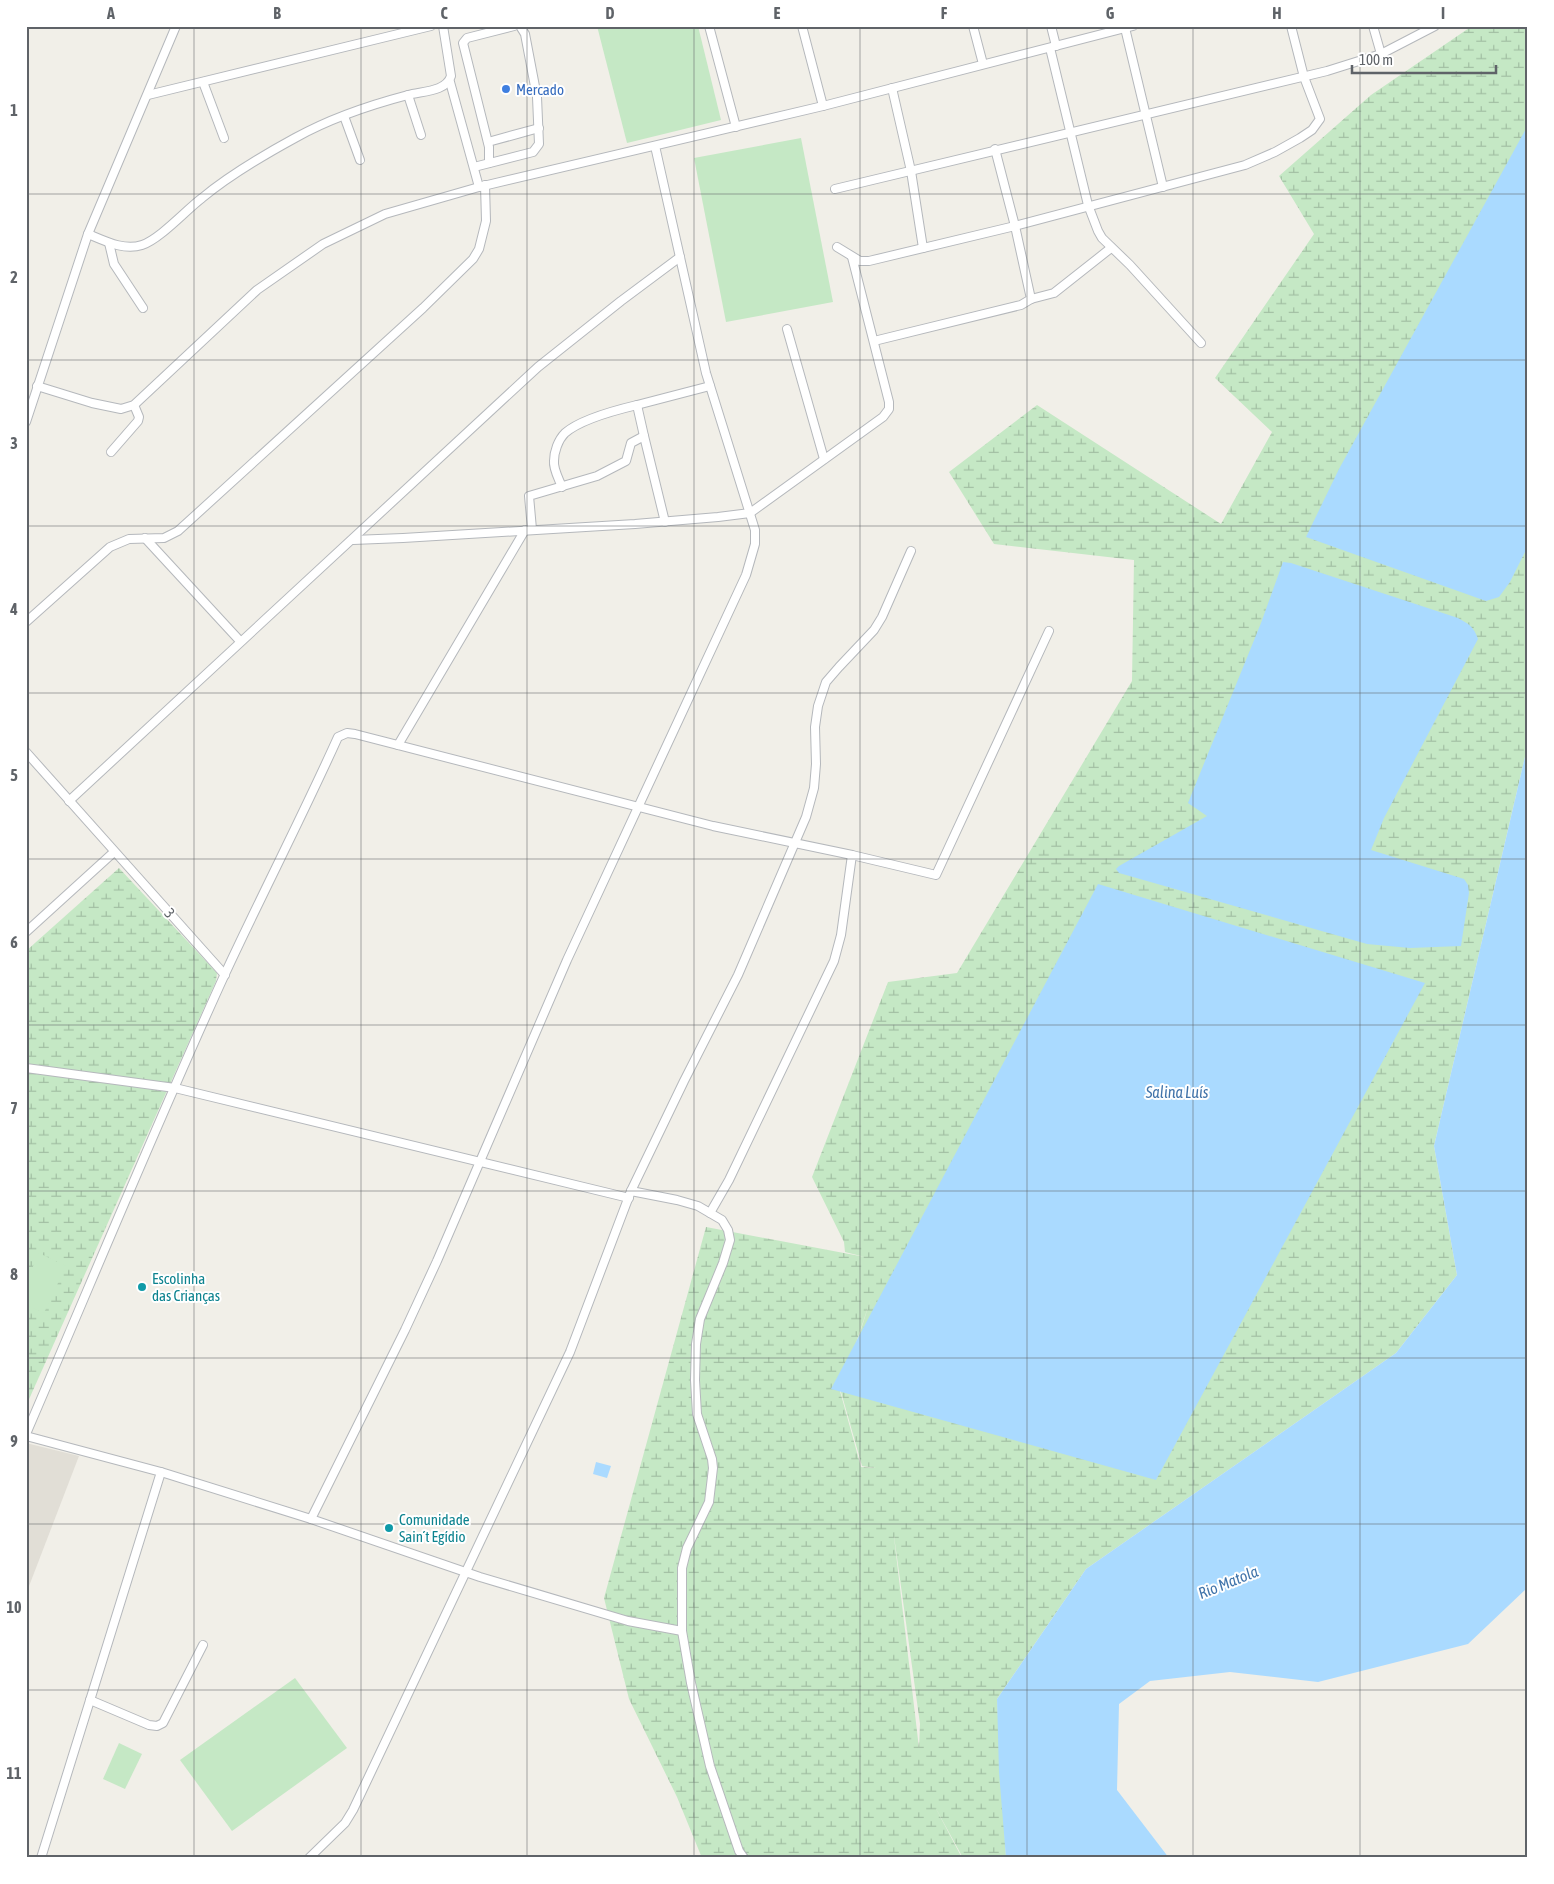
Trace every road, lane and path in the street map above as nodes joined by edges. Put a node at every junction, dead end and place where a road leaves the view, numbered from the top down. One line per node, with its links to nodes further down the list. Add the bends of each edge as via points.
1 (176, 26): 21 (street)
2 (430, 26): 18 (street)
3 (443, 26): 19 (street, via 451,68)
4 (514, 26): 31 (street, via 467,38 463,44)
5 (520, 26): 27 (street, via 525,34 536,88)
6 (708, 26): 26 (street)
7 (973, 26): 16 (street)
8 (1051, 26): 14 (street)
9 (1291, 26): 17 (street)
10 (1373, 26): 15 (street)
11 (1434, 26): 15 (street)
12 (805, 27): 23 (street)
13 (1130, 27): 14 (street); 24 (street)
14 (1053, 47): 16 (street); 28 (street)
15 (1381, 54): 17 (street)
16 (983, 64): 20 (street)
17 (1304, 76): 24 (street); 39 (street, via 1320,119 1312,130 1245,165)
18 (203, 82): 21 (street); 30 (street)
19 (450, 82): 22 (street, via 441,88); 36 (street)
20 (892, 88): 23 (street); 37 (street)
21 (148, 95): 43 (street)
22 (408, 95): 25 (street); 29 (street)
23 (823, 106): 26 (street)
24 (1145, 114): 28 (street); 39 (street)
25 (344, 116): 34 (street); 44 (street, via 301,134 237,171 144,244 131,247)
26 (736, 127): 32 (street)
27 (539, 128): 31 (street); 35 (street, via 539,144 535,151)
28 (1069, 133): 33 (street); 41 (street)
29 (421, 135)
30 (224, 138)
31 (488, 142): 35 (street)
32 (655, 146): 38 (street); 48 (street)
33 (995, 149): 37 (street); 42 (street)
34 (360, 160)
35 (489, 163): 36 (street)
36 (474, 167): 38 (street)
37 (911, 171): 40 (street); 46 (street)
38 (482, 186): 57 (street, via 385,214 323,244 257,290); 67 (street, via 486,221 480,249 473,260 178,531 164,538)
39 (1163, 187): 41 (street)
40 (835, 189)
41 (1088, 205): 42 (street); 47 (street, via 1098,231)
42 (1015, 226): 46 (street); 50 (street)
43 (88, 234): 44 (street); 55 (street)
44 (109, 242): 51 (street, via 114,264)
45 (837, 247): 49 (street)
46 (922, 248): 49 (street, via 868,261)
47 (1111, 248): 50 (street, via 1054,292); 54 (street)
48 (680, 257): 56 (street); 68 (street, via 538,367)
49 (852, 257): 53 (street)
50 (1030, 299): 53 (street, via 1022,305)
51 (143, 308)
52 (787, 329): 62 (street)
53 (874, 341): 62 (street, via 889,409 884,417)
54 (1201, 343)
55 (37, 386): 57 (street, via 121,409); 59 (street)
56 (710, 386): 58 (street); 64 (street)
57 (134, 405): 61 (street, via 138,421)
58 (636, 405): 60 (street); 63 (street, via 589,420 565,433 558,443 553,463)
59 (26, 422)
60 (644, 436): 63 (street, via 631,443 626,461 597,476); 65 (street)
61 (111, 452)
62 (824, 459): 64 (street)
63 (562, 487): 66 (street, via 530,496)
64 (750, 512): 65 (street); 76 (street, via 755,544 746,575)
65 (665, 522): 66 (street)
66 (528, 530): 68 (street); 73 (street)
67 (145, 538): 70 (street, via 129,539 110,547); 72 (street)
68 (353, 540): 72 (street)
69 (911, 551): 77 (street, via 878,624 826,682 815,727 814,788)
70 (26, 622)
71 (1049, 631): 79 (street, via 936,875)
72 (240, 641): 75 (street)
73 (398, 745): 76 (street); 81 (street, via 355,734 338,737)
74 (26, 752): 75 (street, 3)
75 (69, 801): 78 (street, 3)
76 (638, 805): 77 (street); 84 (street)
77 (794, 844): 79 (street); 85 (street, via 738,975)
78 (114, 852): 80 (street); 81 (street, 3)
79 (852, 854): 86 (street, via 843,925 834,961)
80 (26, 932)
81 (225, 975): 83 (street)
82 (26, 1068): 83 (street)
83 (174, 1088): 84 (street); 87 (street)
84 (480, 1161): 85 (street); 89 (street, via 406,1330)
85 (630, 1194): 86 (street, via 684,1202); 90 (street, via 570,1352)
86 (710, 1214): 91 (street, via 722,1220 730,1240 700,1319 696,1344 694,1380 697,1414 713,1468 709,1502 686,1548 682,1568)
87 (26, 1435): 88 (street)
88 (161, 1472): 89 (street); 93 (street)
89 (311, 1519): 90 (street)
90 (465, 1572): 91 (street, via 628,1622); 95 (street, via 353,1810 345,1823)
91 (682, 1631): 96 (street, via 710,1766)
92 (204, 1645): 93 (street, via 163,1723 157,1726)
93 (90, 1700): 94 (street)
94 (41, 1858)
95 (309, 1858)
96 (744, 1858)

